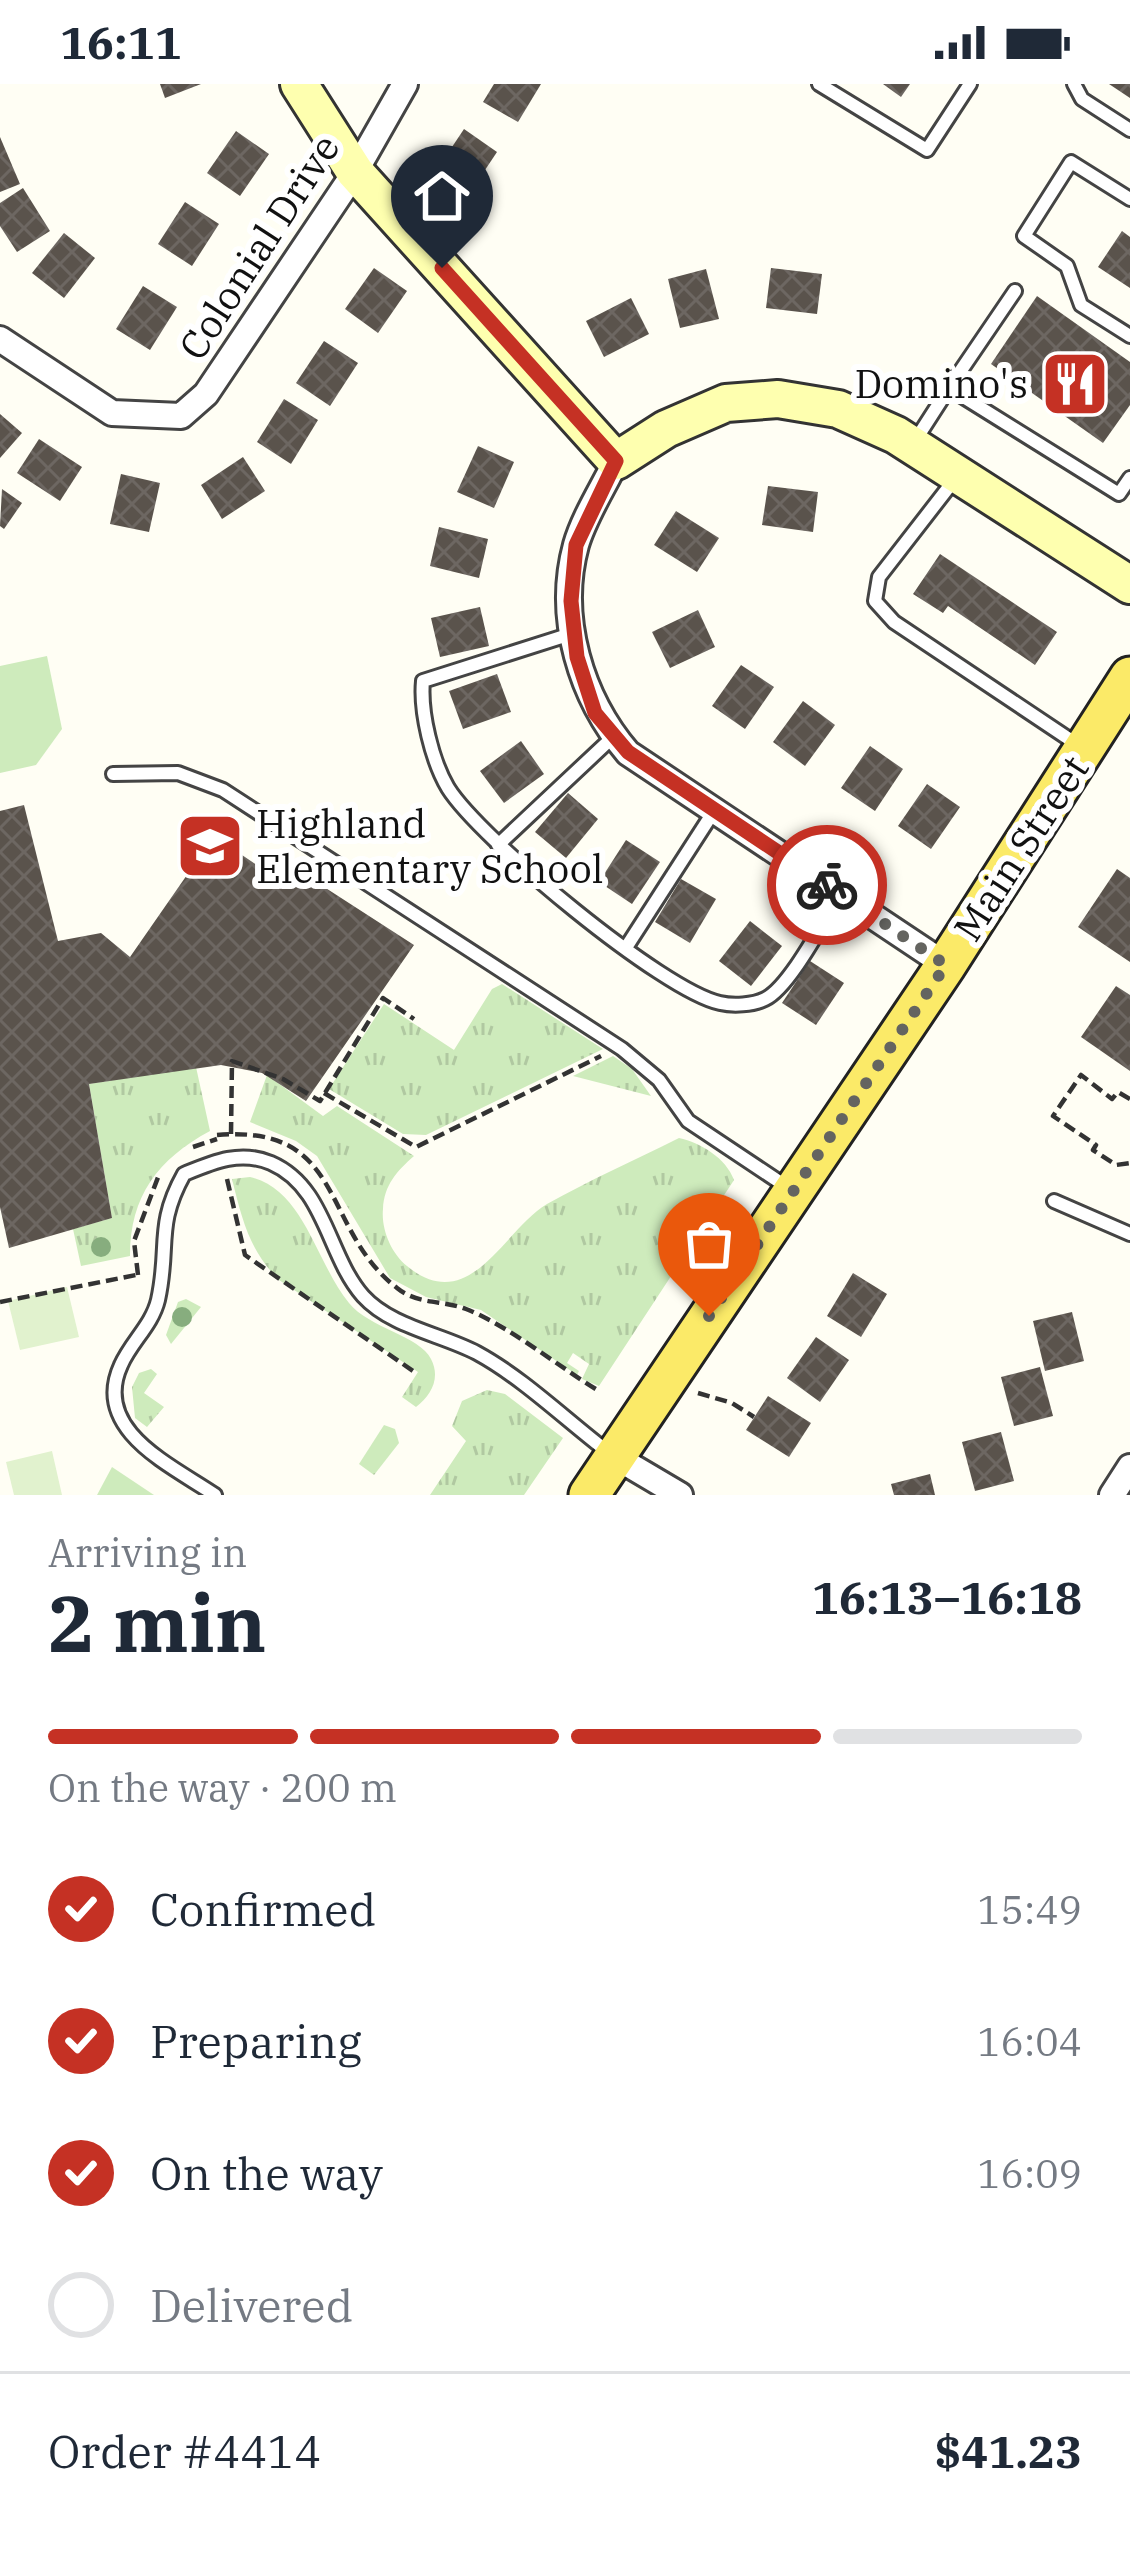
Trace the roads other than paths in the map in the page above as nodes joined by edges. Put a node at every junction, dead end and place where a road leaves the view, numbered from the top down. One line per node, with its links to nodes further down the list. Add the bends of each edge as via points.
1 (299, 84): 7 (street)
2 (405, 84): 7 (street, Colonial Drive)
3 (819, 84): 4 (lane, via 927,151)
4 (970, 84)
5 (1074, 84): 6 (lane, via 1082,99)
6 (1130, 130)
7 (355, 172): 11 (street, Colonial Drive, via 206,394 181,416 112,413); 14 (street)
8 (1130, 200): 10 (lane, via 1071,162 1024,236 1067,266 1081,305)
9 (1015, 291): 12 (lane)
10 (1130, 336)
11 (0, 339)
12 (949, 388): 13 (lane); 16 (lane, via 1119,494)
13 (912, 446): 14 (street, via 838,409 778,399 726,403); 15 (street)
14 (616, 461): 18 (street, via 576,545)
15 (957, 476): 17 (street); 21 (lane, via 879,577 875,601 894,622)
16 (1130, 478)
17 (1130, 585)
18 (574, 633): 20 (street, via 595,713); 24 (lane, via 422,681 447,786)
19 (1130, 677): 21 (main road, Main Street)
20 (614, 736): 23 (street); 24 (lane)
21 (1084, 749): 27 (main road, Main Street)
22 (113, 774): 28 (lane, via 178,773 223,790 622,1049 659,1080 688,1121)
23 (714, 810): 25 (street); 26 (lane)
24 (498, 845): 26 (lane)
25 (840, 894): 26 (lane, via 766,999 716,1003); 27 (street)
26 (627, 946)
27 (946, 965): 28 (main road, Main Street)
28 (793, 1191): 31 (main road, Main Street)
29 (1054, 1201): 30 (lane)
30 (1130, 1234)
31 (614, 1456): 33 (lane, via 481,1355 378,1310 297,1180 244,1156 184,1174 170,1199 161,1222 156,1309 120,1366 113,1395 116,1416 135,1439); 34 (main road, Main Street); 35 (street)
32 (1130, 1467): 36 (street)
33 (214, 1495)
34 (589, 1495)
35 (680, 1495)
36 (1112, 1495)

